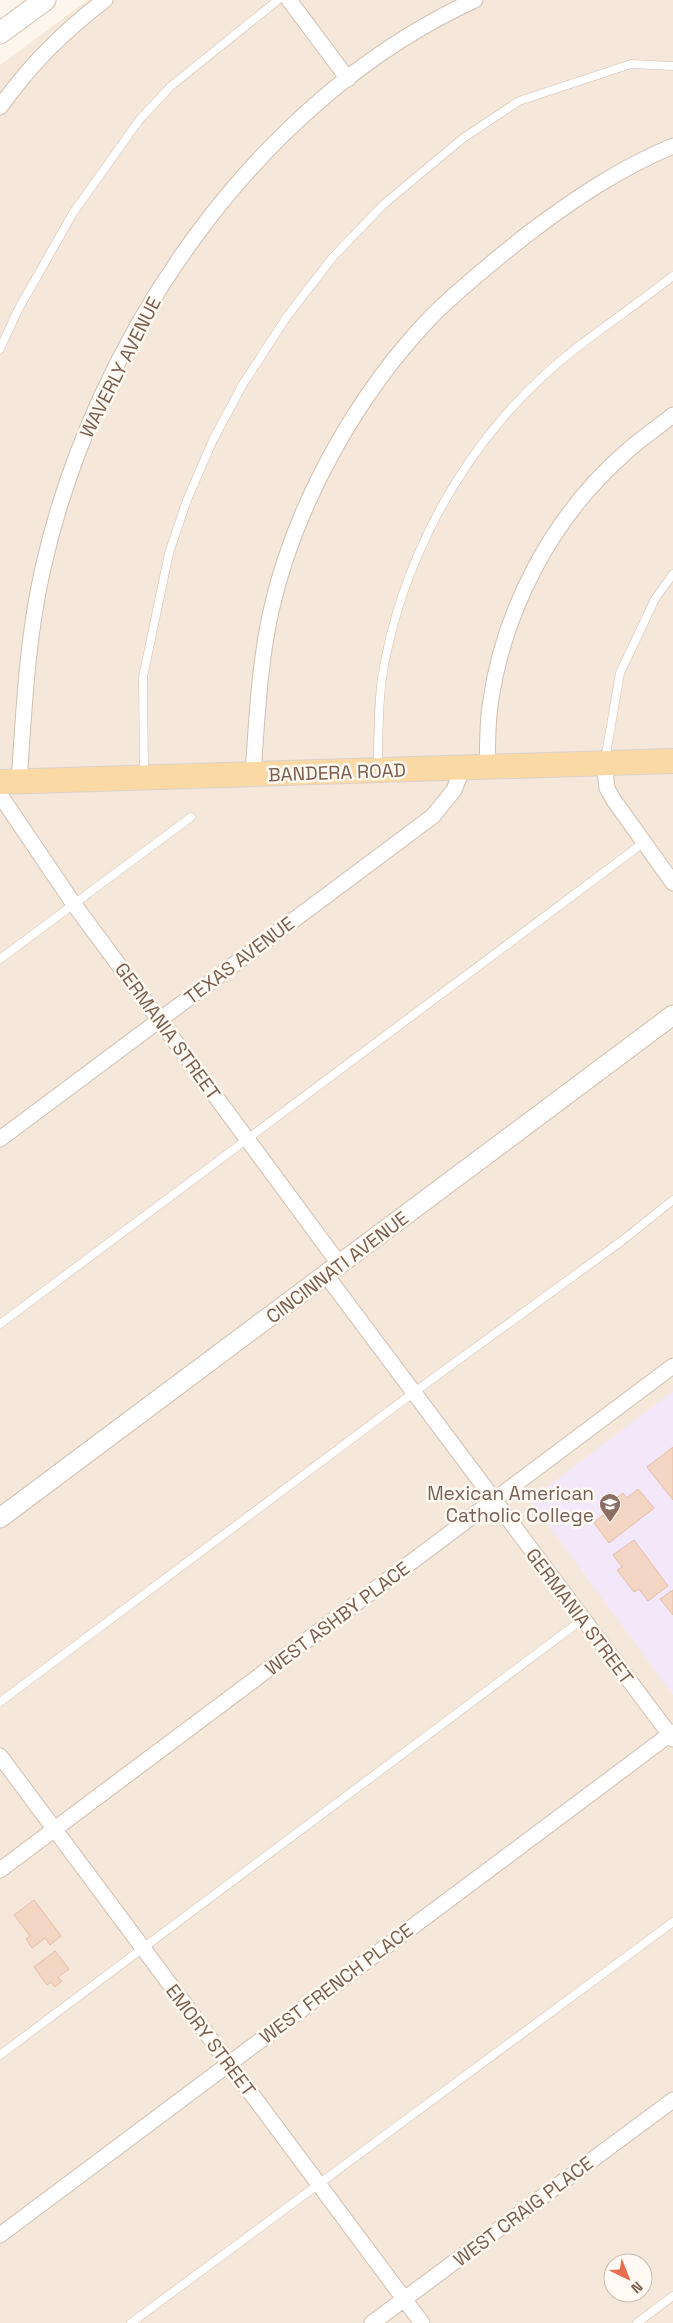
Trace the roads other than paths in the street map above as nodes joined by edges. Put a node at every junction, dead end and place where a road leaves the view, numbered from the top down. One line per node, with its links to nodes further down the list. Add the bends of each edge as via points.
1 (45, 0): 6 (main road)
2 (105, 0): 9 (street, via 51,47 17,83)
3 (278, 0): 12 (lane, via 171,86 140,119 73,213 18,310)
4 (289, 0): 8 (street)
5 (476, 0): 8 (street, WAVERLY AVENUE, via 438,17 402,39)
6 (0, 33)
7 (673, 66): 21 (lane, via 631,64 519,101 462,139 384,204 333,257 288,315 242,384 213,440 169,553 144,677)
8 (348, 79): 22 (street, WAVERLY AVENUE, via 255,162 220,204 144,314 102,394 68,478 43,566)
9 (0, 107)
10 (673, 146): 20 (street, via 646,157 574,199 483,269 433,315 389,366 350,422 318,482 291,544 272,609 259,676)
11 (673, 276): 19 (lane, via 593,333 541,378 506,415 458,478 414,565 393,628 382,678)
12 (0, 349)
13 (673, 415): 17 (street, via 625,452 596,481 570,513 526,583 499,660 490,707)
14 (673, 574): 16 (lane, via 655,599 620,673)
15 (673, 761): 16 (main road, BANDERA ROAD)
16 (604, 763): 17 (main road, BANDERA ROAD); 24 (street, via 613,799)
17 (487, 767): 18 (main road, BANDERA ROAD)
18 (463, 768): 19 (main road, BANDERA ROAD); 29 (street, TEXAS AVENUE, via 454,790 433,816)
19 (378, 770): 20 (main road, BANDERA ROAD)
20 (253, 774): 21 (main road, BANDERA ROAD)
21 (144, 778): 22 (main road, BANDERA ROAD)
22 (6, 787): 26 (street, GERMANIA STREET)
23 (191, 817): 26 (lane)
24 (643, 843): 25 (street); 30 (lane)
25 (673, 883)
26 (73, 903): 27 (lane); 29 (street, GERMANIA STREET)
27 (0, 959)
28 (673, 1015): 33 (street, CINCINNATI AVENUE)
29 (161, 1020): 30 (street, GERMANIA STREET); 31 (street, TEXAS AVENUE)
30 (247, 1138): 33 (street, GERMANIA STREET); 34 (lane)
31 (0, 1139)
32 (673, 1200): 36 (lane)
33 (333, 1270): 36 (street, GERMANIA STREET); 38 (street, CINCINNATI AVENUE)
34 (0, 1324)
35 (673, 1366): 37 (street, WEST ASHBY PLACE)
36 (413, 1393): 37 (street, GERMANIA STREET); 40 (lane)
37 (494, 1501): 39 (street, GERMANIA STREET); 43 (street, WEST ASHBY PLACE)
38 (0, 1518)
39 (582, 1619): 41 (street, GERMANIA STREET); 46 (lane)
40 (0, 1702)
41 (672, 1735): 48 (street, WEST FRENCH PLACE)
42 (0, 1756): 43 (street, EMORY STREET)
43 (54, 1829): 44 (street, WEST ASHBY PLACE); 46 (street, EMORY STREET)
44 (0, 1870)
45 (673, 1922): 50 (lane)
46 (143, 1948): 47 (lane); 48 (street, EMORY STREET)
47 (0, 2056)
48 (229, 2063): 50 (street, EMORY STREET); 51 (street, WEST FRENCH PLACE)
49 (673, 2100): 53 (street, WEST CRAIG PLACE)
50 (318, 2183): 53 (street, EMORY STREET); 54 (lane)
51 (0, 2236)
52 (673, 2296): 57 (lane)
53 (404, 2299): 55 (street, WEST CRAIG PLACE); 56 (street, EMORY STREET)
54 (131, 2323)
55 (372, 2323)
56 (422, 2323)
57 (637, 2323)

